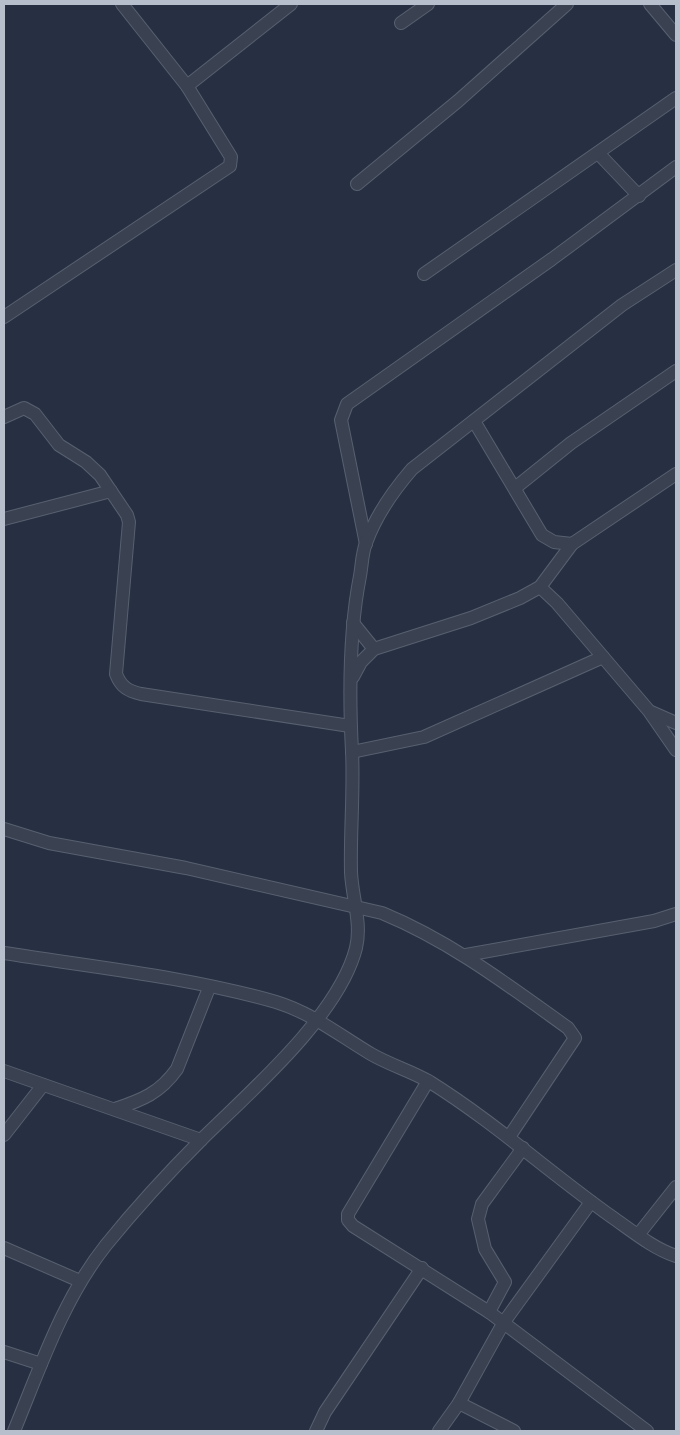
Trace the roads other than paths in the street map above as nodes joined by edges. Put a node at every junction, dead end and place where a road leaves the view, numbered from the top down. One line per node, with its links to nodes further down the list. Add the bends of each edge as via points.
1 (291, 4): 8 (street)
2 (428, 4): 6 (street)
3 (567, 4): 12 (street)
4 (650, 4): 7 (street)
5 (130, 6): 8 (street)
6 (401, 23)
7 (676, 36)
8 (187, 86): 16 (street, via 231,157 230,166)
9 (676, 98): 10 (street)
10 (598, 153): 13 (street); 15 (street)
11 (676, 167): 13 (street)
12 (357, 184)
13 (639, 196): 24 (street, via 347,404 341,420)
14 (676, 270): 19 (street, via 622,305)
15 (424, 274)
16 (4, 317)
17 (676, 371): 21 (street, via 571,443)
18 (4, 416): 22 (street, via 24,408 35,414 59,445 86,462)
19 (474, 421): 21 (street); 24 (street, via 412,469 394,490)
20 (676, 474): 25 (street)
21 (514, 488): 25 (street, via 542,535 554,542)
22 (111, 492): 23 (street); 33 (street, via 129,522 116,674 123,686 141,694)
23 (4, 518)
24 (366, 544): 27 (street)
25 (572, 544): 26 (street)
26 (540, 587): 28 (street, via 471,618); 29 (street)
27 (353, 623): 28 (street); 30 (street)
28 (374, 649): 30 (street)
29 (603, 657): 31 (street); 35 (street, via 424,737)
30 (352, 678): 33 (street)
31 (649, 711): 32 (street); 34 (street)
32 (676, 723)
33 (350, 726): 35 (street)
34 (676, 750)
35 (352, 752): 37 (street, via 351,875)
36 (4, 829): 37 (street, via 49,843 186,868)
37 (356, 907): 40 (street, via 407,923); 42 (street, via 356,950 349,968)
38 (676, 914): 40 (street, via 654,921)
39 (4, 954): 41 (street)
40 (466, 955): 48 (street, via 568,1028 575,1038)
41 (209, 988): 42 (street, via 276,1002); 46 (street, via 177,1069 169,1080 147,1098)
42 (318, 1019): 44 (street, via 371,1054); 49 (street, via 251,1094)
43 (4, 1071): 45 (street)
44 (428, 1081): 48 (street); 56 (street, via 348,1214 353,1226)
45 (43, 1085): 46 (street); 47 (street)
46 (115, 1109): 49 (street)
47 (4, 1135)
48 (509, 1137): 50 (street)
49 (201, 1140): 57 (street, via 119,1231)
50 (523, 1148): 52 (street); 58 (street, via 479,1211 478,1228 485,1249 505,1282)
51 (676, 1187): 53 (street)
52 (591, 1202): 53 (street); 59 (street)
53 (638, 1235): 55 (street)
54 (4, 1248): 57 (street)
55 (676, 1257)
56 (422, 1268): 58 (street); 64 (street, via 325,1412)
57 (80, 1281): 61 (street)
58 (489, 1312): 59 (street)
59 (504, 1322): 62 (street); 67 (street)
60 (4, 1352): 61 (street)
61 (41, 1364): 63 (street)
62 (458, 1403): 65 (street); 66 (street)
63 (14, 1431)
64 (316, 1431)
65 (439, 1431)
66 (514, 1431)
67 (648, 1431)

